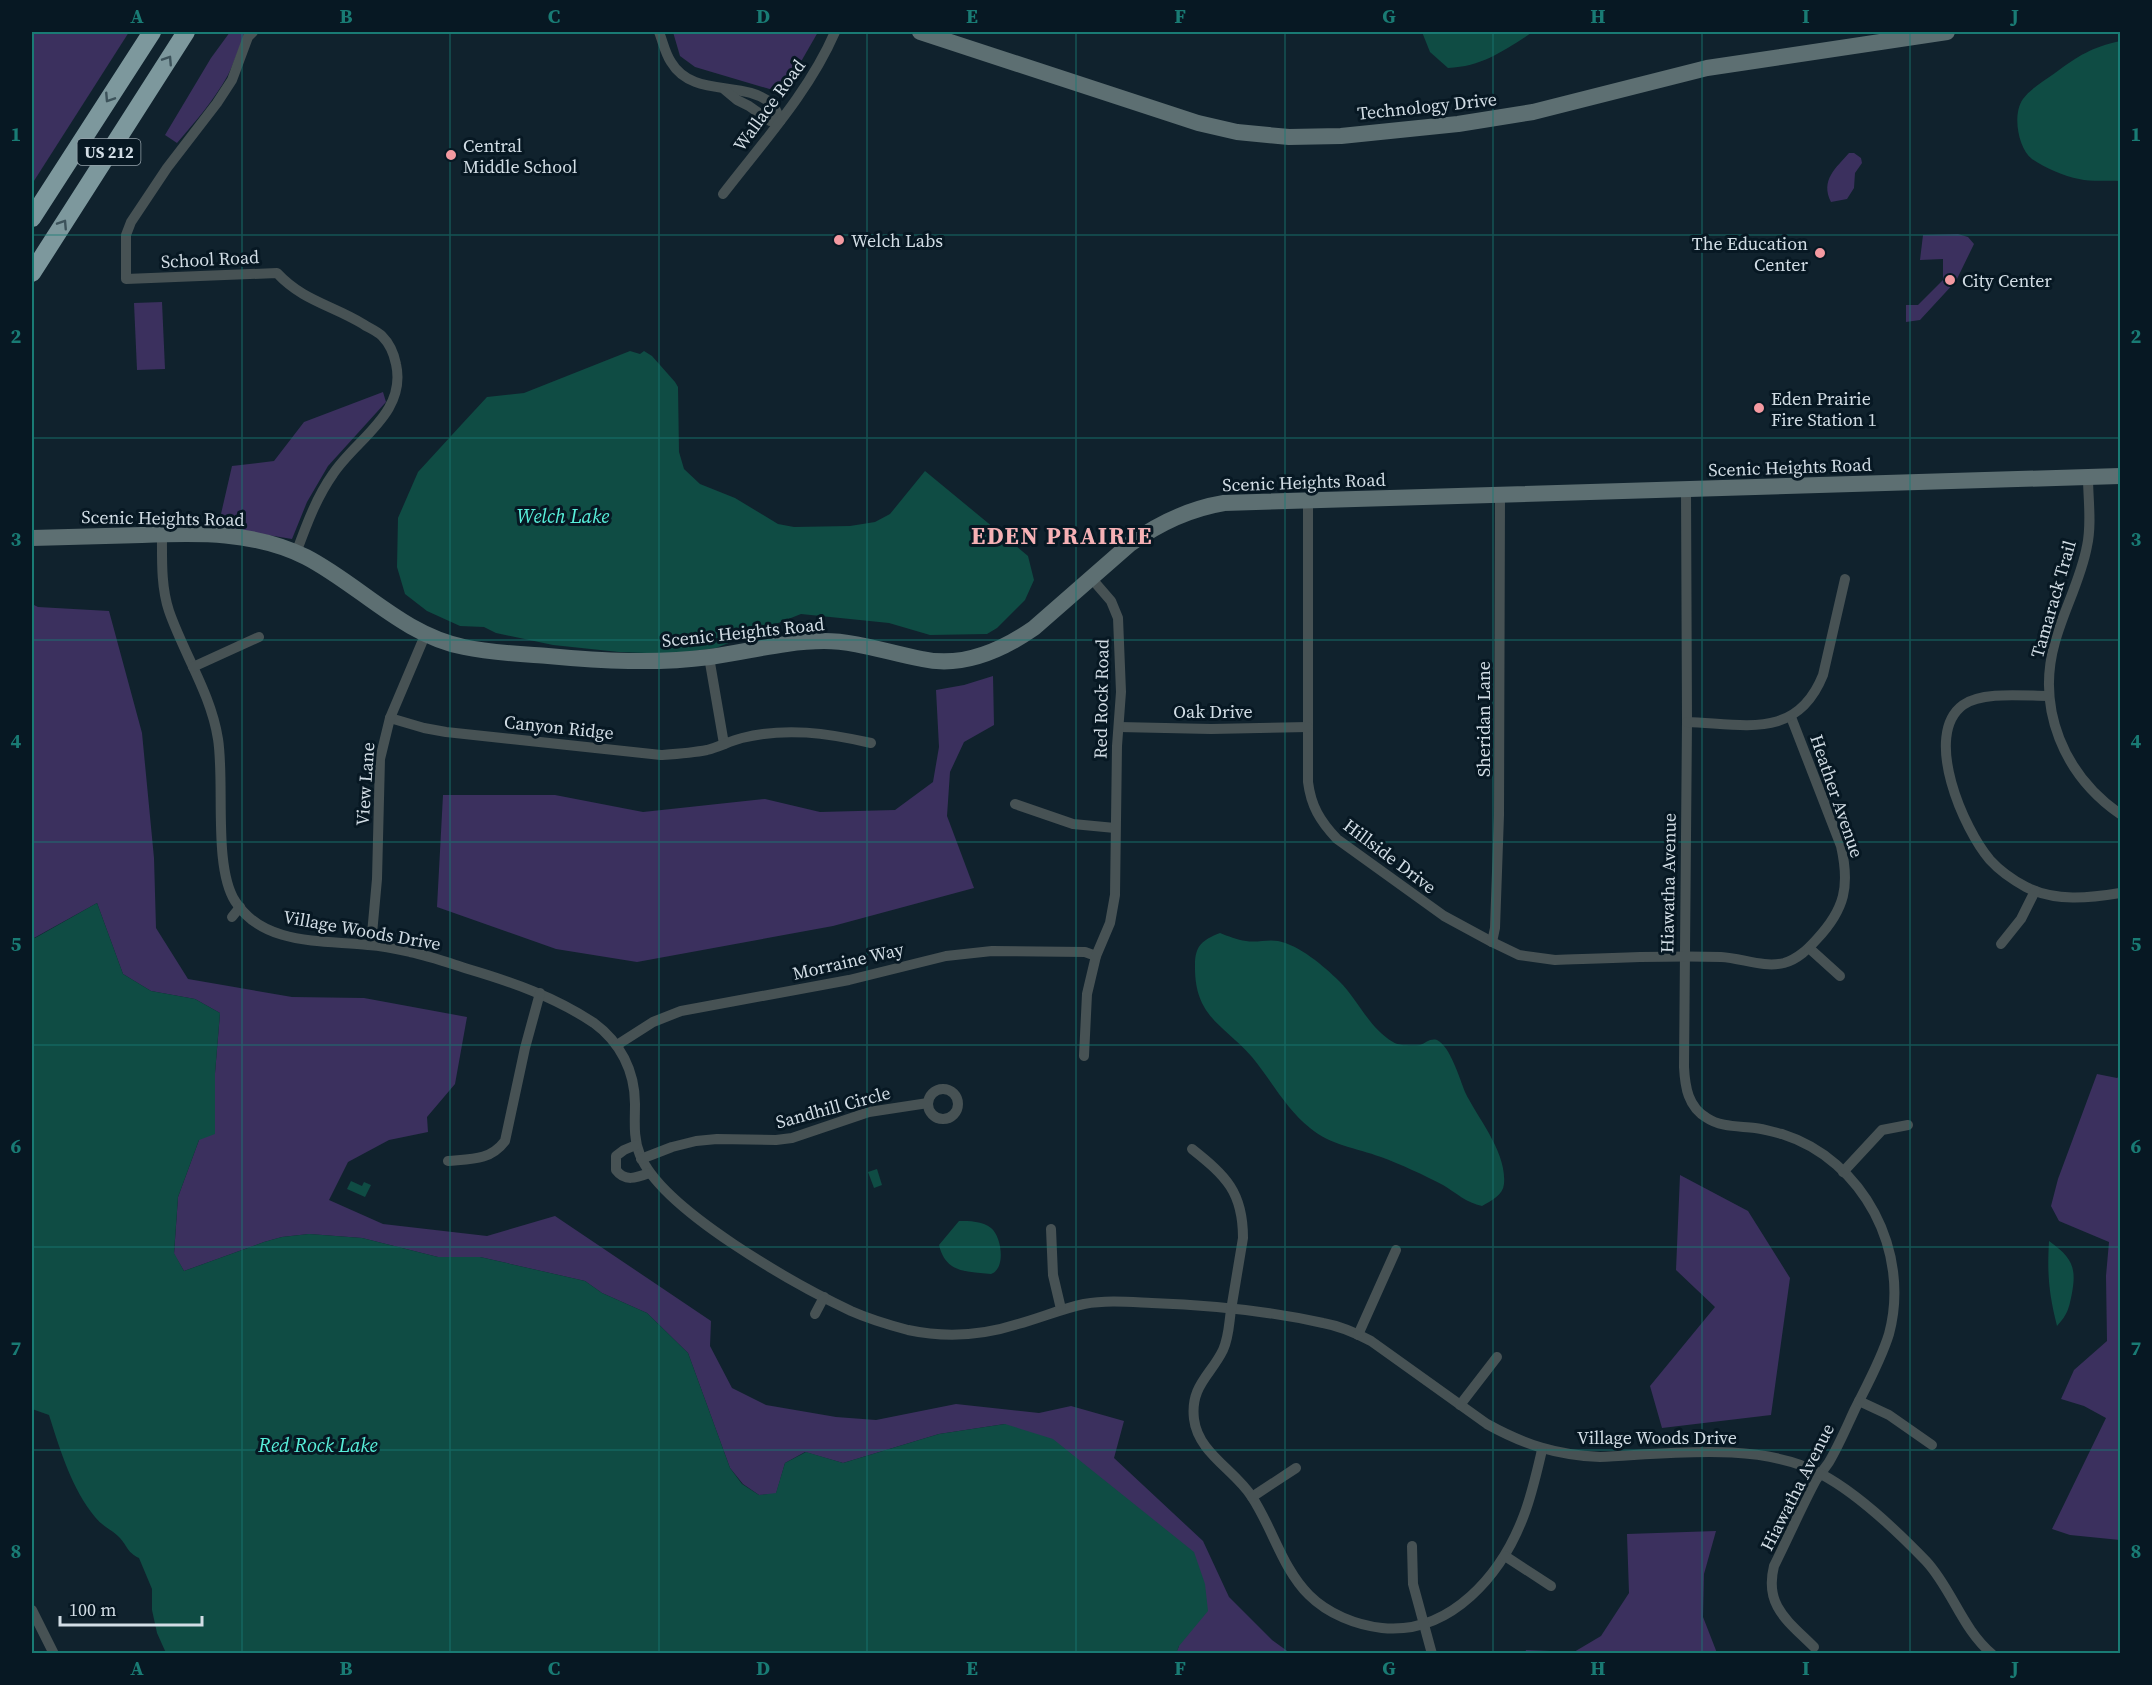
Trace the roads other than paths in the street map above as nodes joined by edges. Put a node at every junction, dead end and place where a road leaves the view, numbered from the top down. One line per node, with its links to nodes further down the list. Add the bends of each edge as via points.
1 (152, 32): 10 (highway, US 212, one-way to 10)
2 (186, 32): 11 (highway, US 212, one-way to 2)
3 (253, 32): 19 (street, School Road, via 232,80 131,222 126,234 126,279 277,273 302,294 382,335 388,344 399,379 392,405 332,474)
4 (659, 32): 8 (street, via 671,63 681,75 703,85 740,89 772,104)
5 (836, 32): 8 (street, Wallace Road, via 798,99)
6 (920, 32): 7 (street, Technology Drive, via 1197,123 1289,137 1341,136 1506,117 1707,68)
7 (1947, 32)
8 (780, 121): 9 (street, Wallace Road)
9 (723, 194)
10 (32, 218)
11 (32, 273)
12 (2121, 476): 13 (street, Scenic Heights Road)
13 (2088, 477): 14 (street, Scenic Heights Road); 26 (street, Tamarack Trail, via 2088,544 2055,640)
14 (1686, 489): 15 (street, Scenic Heights Road); 29 (street, Hiawatha Avenue)
15 (1500, 495): 16 (street, Scenic Heights Road); 41 (street, Sheridan Lane, via 1499,815 1496,928)
16 (1308, 499): 20 (street, Scenic Heights Road, via 1224,503 1184,513 1138,538); 30 (street, Hillside Drive)
17 (162, 534): 18 (street, Scenic Heights Road); 19 (street, Scenic Heights Road, via 237,536); 25 (street, Village Woods Drive, via 165,596)
18 (32, 538)
19 (296, 553): 22 (street, Scenic Heights Road)
20 (1092, 579): 24 (street, Scenic Heights Road, via 1034,628 997,651 958,661 921,659 822,641); 31 (street, Red Rock Road, via 1111,601 1118,618)
21 (1845, 579): 27 (street, via 1824,675 1808,703)
22 (426, 633): 24 (street, Scenic Heights Road, via 463,647 602,661 658,662); 28 (street, View Lane)
23 (259, 638): 25 (street)
24 (709, 657): 33 (street)
25 (193, 667): 39 (street, Village Woods Drive, via 209,705 218,742 224,861 230,889)
26 (2048, 696): 35 (street, Tamarack Trail, via 2061,744 2075,767 2090,788); 37 (street, via 1975,699 1953,715 1945,740 1953,785 1977,842 2006,875)
27 (1791, 717): 29 (street, via 1762,724); 44 (street, Heather Avenue, via 1845,865 1846,883 1836,917)
28 (390, 718): 33 (street, Canyon Ridge, via 446,732 644,753 692,752); 43 (street, View Lane, via 380,759)
29 (1687, 722): 46 (street, Hiawatha Avenue)
30 (1308, 726): 31 (street, Oak Drive); 41 (street, Hillside Drive, via 1310,797 1325,827 1444,916)
31 (1119, 727): 36 (street, Red Rock Road)
32 (871, 743): 33 (street, Canyon Ridge, via 836,735 789,732)
33 (724, 744)
34 (1015, 804): 36 (street, via 1073,824)
35 (2121, 814)
36 (1115, 828): 45 (street, Red Rock Road, via 1115,895 1110,923)
37 (2035, 891): 38 (street, via 2064,898); 42 (street, via 2021,919)
38 (2121, 893)
39 (240, 908): 40 (street); 43 (street, Village Woods Drive, via 259,924 289,938)
40 (232, 917)
41 (1492, 942): 46 (street, Hillside Drive, via 1519,955 1545,959)
42 (2001, 944)
43 (371, 945): 48 (street, Village Woods Drive, via 414,952)
44 (1809, 948): 46 (street, Heather Avenue, via 1785,963 1771,964 1739,958); 47 (street)
45 (1096, 956): 49 (street, Morraine Way, via 1085,952 992,951 946,956 849,980 681,1011 653,1022); 50 (street, Red Rock Road, via 1087,994)
46 (1684, 956): 57 (street, Hiawatha Avenue, via 1684,1075 1693,1105 1719,1124 1758,1128 1792,1138)
47 (1840, 976)
48 (540, 993): 49 (street, Village Woods Drive, via 595,1024); 56 (street, via 505,1141 480,1159)
49 (617, 1045): 53 (street, Village Woods Drive, via 634,1084)
50 (1084, 1056)
51 (928, 1103): 55 (street, Sandhill Circle, via 869,1112 792,1138 717,1139 672,1147)
52 (1908, 1125): 57 (street, via 1882,1130)
53 (636, 1145): 55 (street, Village Woods Drive); 58 (street, via 616,1156 616,1170 630,1179)
54 (1192, 1149): 62 (street, via 1227,1181 1240,1209 1243,1238)
55 (641, 1159): 58 (street, Village Woods Drive)
56 (448, 1161)
57 (1844, 1172): 67 (street, Hiawatha Avenue, via 1878,1219 1894,1269 1889,1333)
58 (649, 1173): 61 (street, Village Woods Drive, via 736,1246)
59 (1051, 1229): 63 (street, via 1053,1275)
60 (1396, 1250): 65 (street)
61 (824, 1297): 63 (street, Village Woods Drive, via 878,1322 933,1335 989,1332); 64 (street)
62 (1231, 1309): 63 (street, Village Woods Drive, via 1102,1301); 65 (street, Village Woods Drive, via 1323,1323); 73 (street, via 1225,1346 1196,1391 1194,1420 1208,1450)
63 (1061, 1310)
64 (816, 1314)
65 (1358, 1335): 68 (street, Village Woods Drive)
66 (1497, 1357): 68 (street)
67 (1859, 1401): 69 (street, via 1889,1415); 72 (street, Hiawatha Avenue)
68 (1460, 1406): 70 (street, Village Woods Drive)
69 (1932, 1445)
70 (1542, 1450): 72 (street, Village Woods Drive, via 1600,1457 1750,1454); 75 (street, via 1524,1515)
71 (1296, 1467): 73 (street)
72 (1821, 1473): 79 (street, Hiawatha Avenue, via 1774,1566 1771,1589 1780,1613); 82 (street, Village Woods Drive, via 1867,1506 1926,1561 1980,1644)
73 (1252, 1497): 78 (street, via 1297,1582 1311,1597 1329,1610 1369,1626 1392,1629)
74 (1412, 1546): 78 (street, via 1413,1584)
75 (1505, 1556): 76 (street); 78 (street, via 1465,1602)
76 (1551, 1586)
77 (32, 1610): 80 (street)
78 (1424, 1624): 81 (street)
79 (1814, 1647)
80 (54, 1653)
81 (1432, 1653)
82 (1992, 1653)

